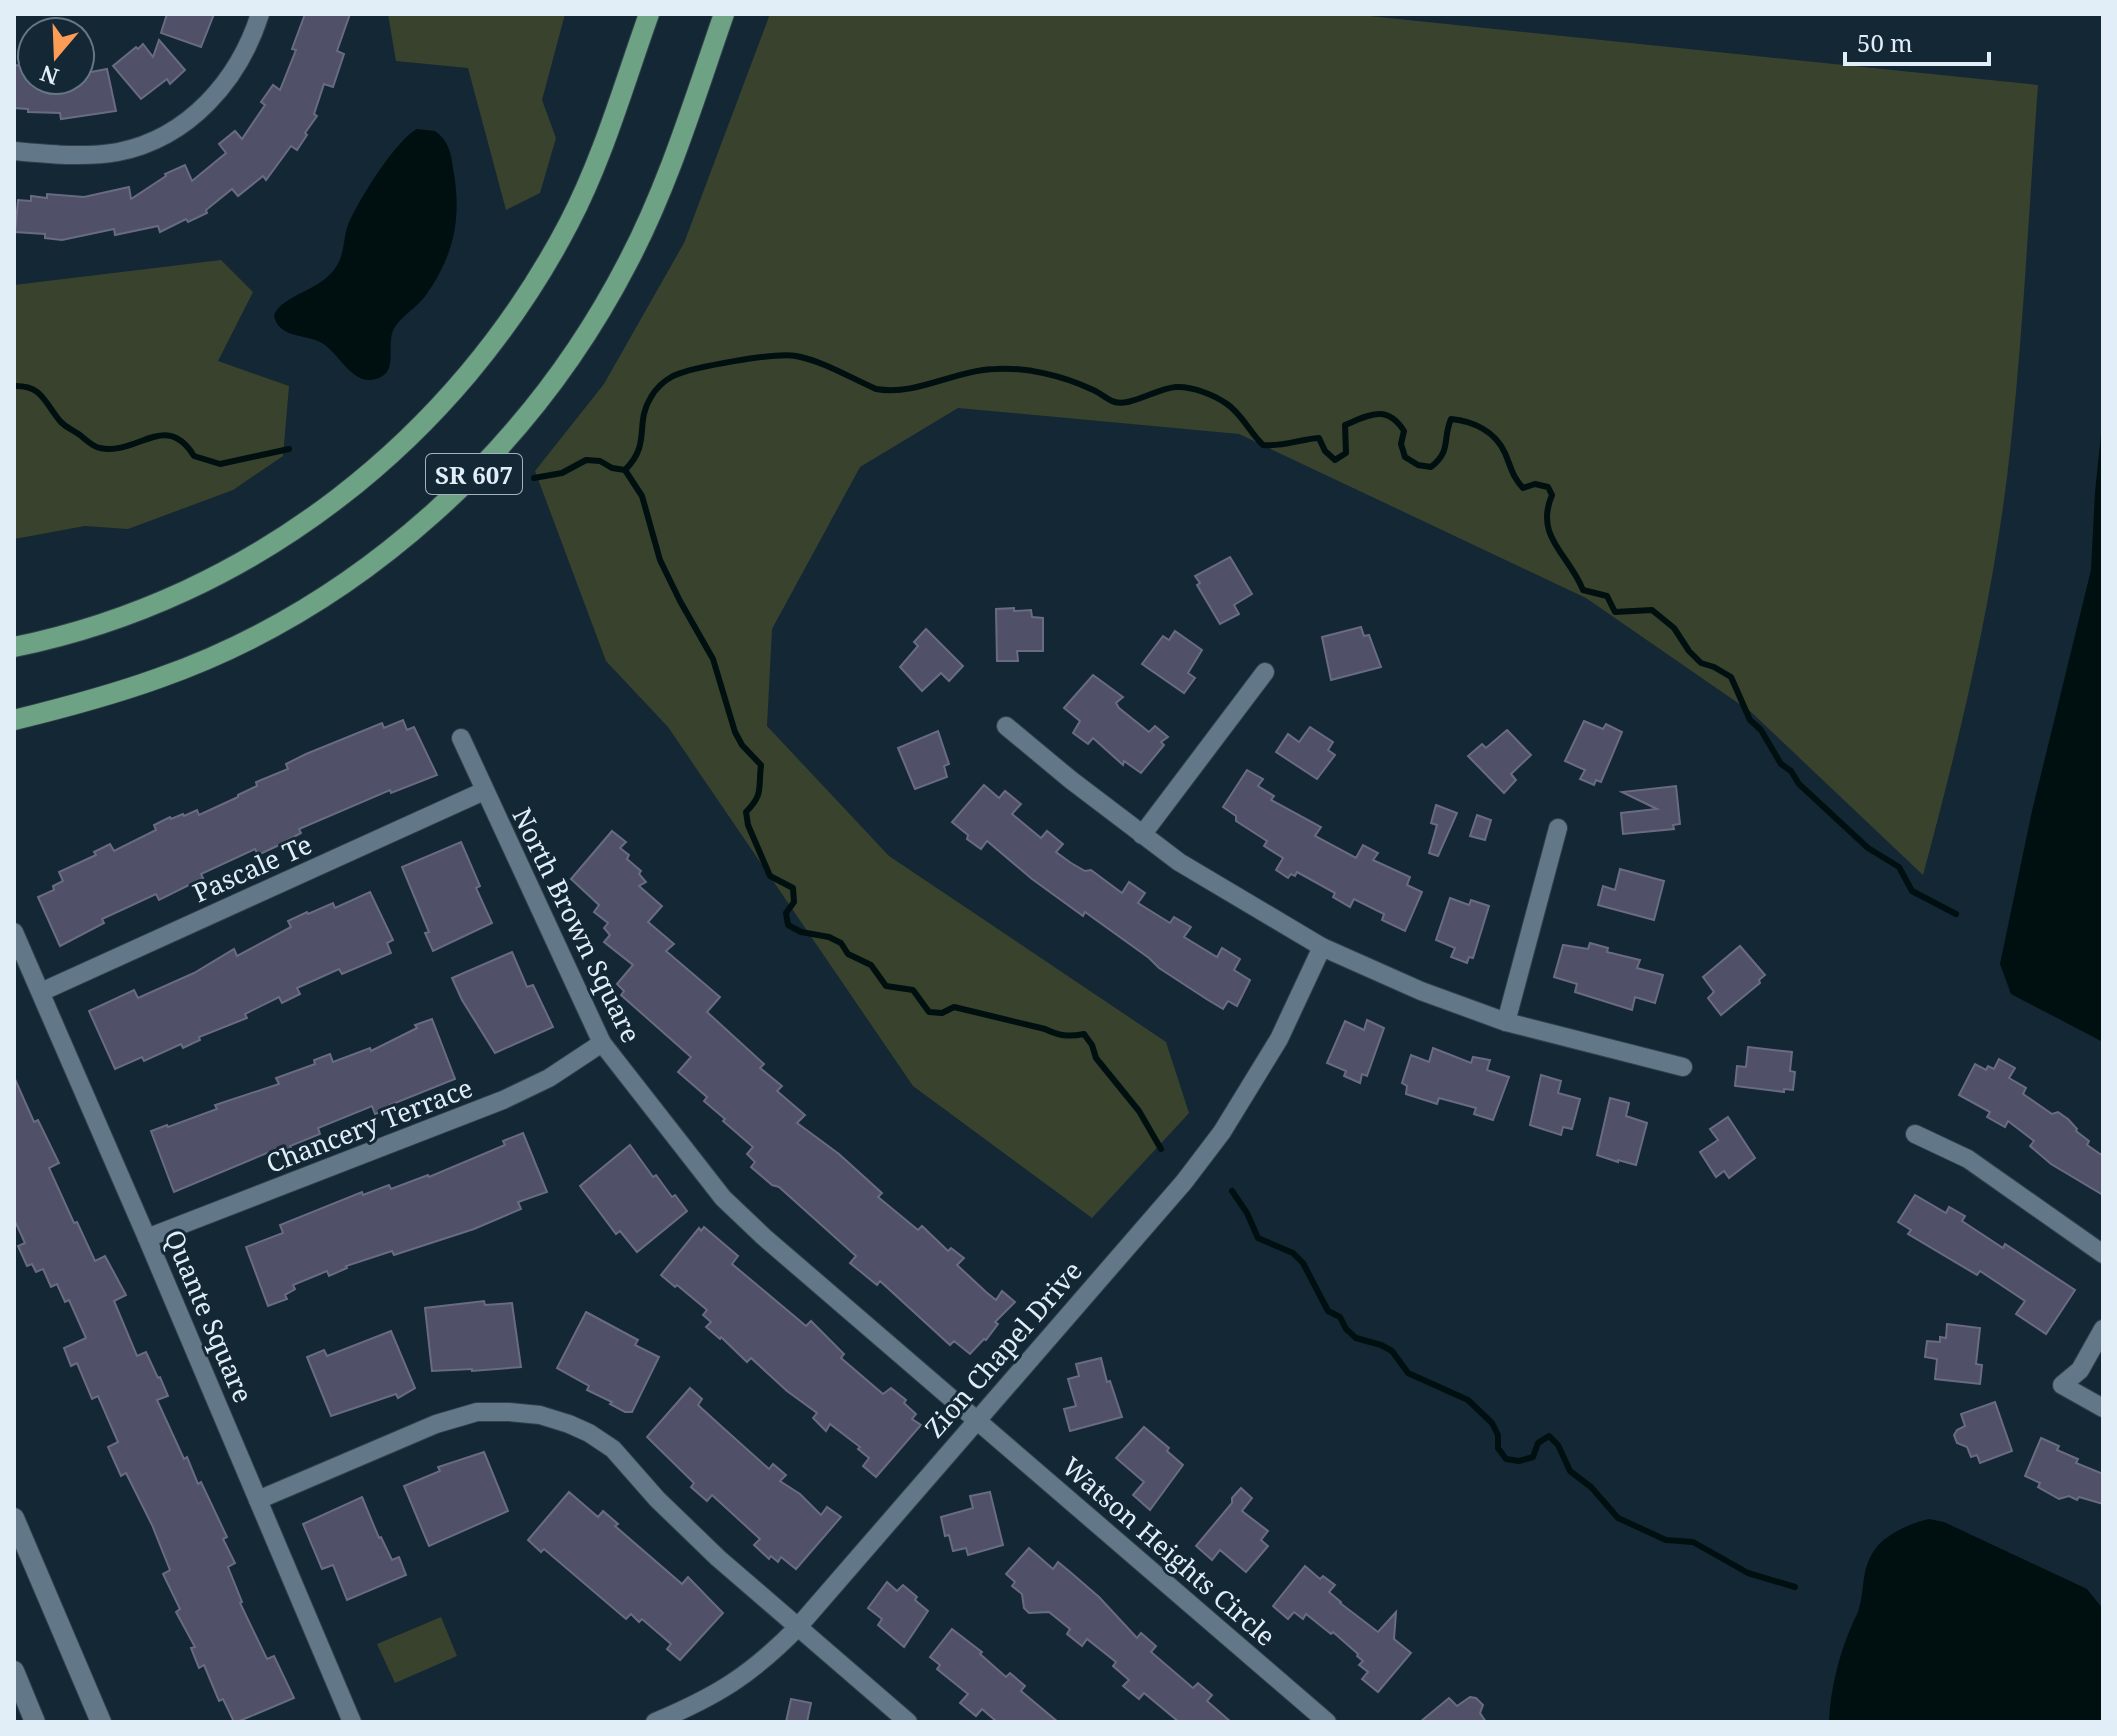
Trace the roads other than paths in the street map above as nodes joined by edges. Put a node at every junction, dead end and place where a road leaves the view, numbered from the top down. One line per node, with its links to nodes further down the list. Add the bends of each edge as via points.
1 (260, 14): 4 (street, via 237,69 214,98 158,138 92,154)
2 (649, 14): 5 (main road, SR 607, via 592,171 548,261 491,346 419,430 327,508 238,564 89,629)
3 (724, 14): 7 (main road, SR 607, via 655,203 608,299 560,374 456,493 366,567 277,625 162,678)
4 (14, 151)
5 (14, 647)
6 (1265, 672): 12 (street)
7 (14, 720)
8 (1006, 726): 12 (street)
9 (461, 738): 10 (street, North Brown Square)
10 (484, 791): 15 (street, Pascale Te); 17 (street, North Brown Square)
11 (1558, 828): 16 (street)
12 (1142, 835): 14 (street)
13 (14, 932): 15 (street, Quante Square)
14 (1322, 947): 16 (street); 24 (street, Zion Chapel Drive, via 1279,1039 1222,1132)
15 (41, 992): 20 (street, Quante Square)
16 (1506, 1022): 18 (street)
17 (602, 1043): 20 (street, Chancery Terrace, via 503,1100); 24 (street, North Brown Square, via 723,1198)
18 (1683, 1067)
19 (1915, 1134): 21 (street, via 1968,1159)
20 (147, 1238): 25 (street, Quante Square)
21 (2103, 1254)
22 (2103, 1329): 23 (street, via 2080,1370 2062,1385)
23 (2103, 1408)
24 (977, 1420): 27 (street, Zion Chapel Drive); 34 (street, Watson Heights Circle)
25 (258, 1500): 27 (street, via 436,1424 477,1412 540,1415 589,1433 613,1449 695,1537); 31 (street, Quante Square)
26 (14, 1518): 30 (main road)
27 (798, 1627): 32 (street, Zion Chapel Drive, via 734,1683); 33 (street)
28 (14, 1671): 29 (main road)
29 (35, 1722)
30 (101, 1722)
31 (352, 1722)
32 (655, 1722)
33 (908, 1722)
34 (1327, 1722)

